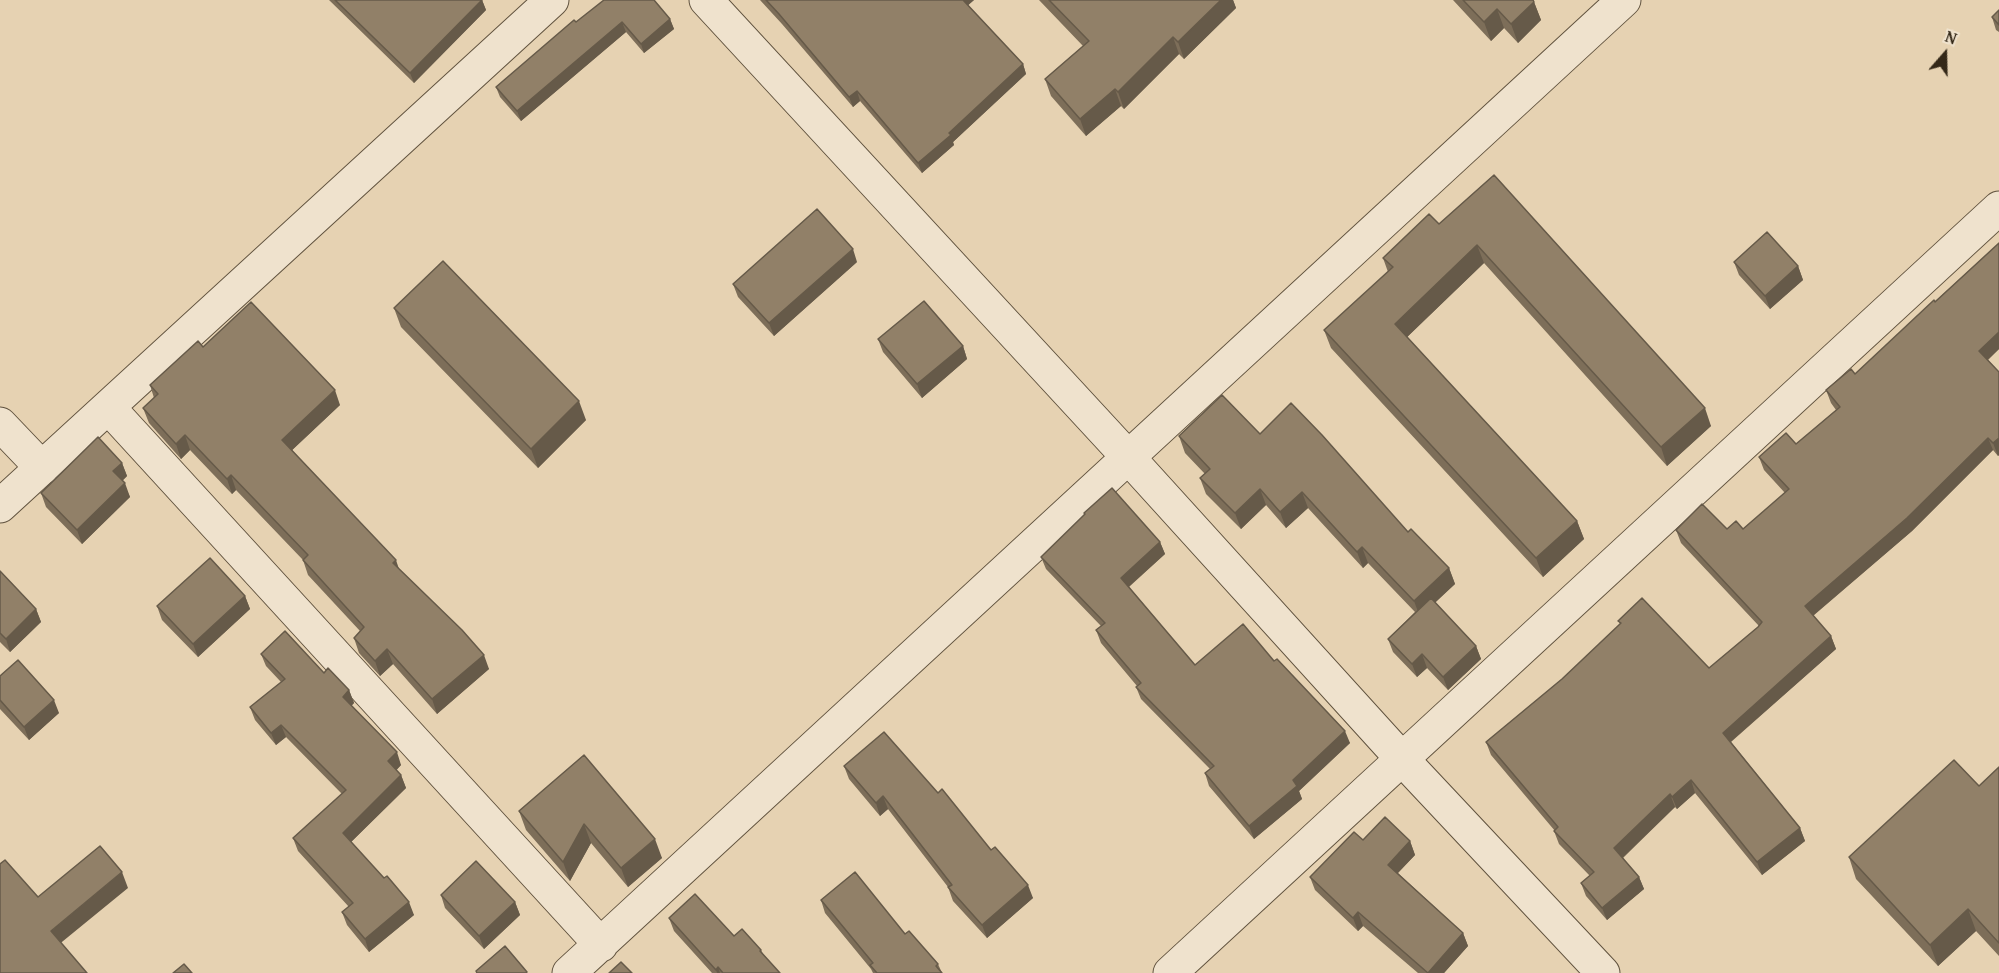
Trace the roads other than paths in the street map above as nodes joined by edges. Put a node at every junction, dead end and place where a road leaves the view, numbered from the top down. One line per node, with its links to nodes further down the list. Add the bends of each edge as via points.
1 (552, 0): 5 (street)
2 (706, 0): 7 (street)
3 (1624, 0): 7 (street)
4 (1999, 208): 10 (street)
5 (109, 408): 8 (street); 11 (street)
6 (0, 424): 8 (street)
7 (1128, 457): 10 (street); 11 (street)
8 (42, 468): 9 (street)
9 (0, 506)
10 (1402, 760): 13 (street); 14 (street)
11 (601, 945): 12 (street)
12 (569, 973)
13 (1170, 973)
14 (1603, 973)

